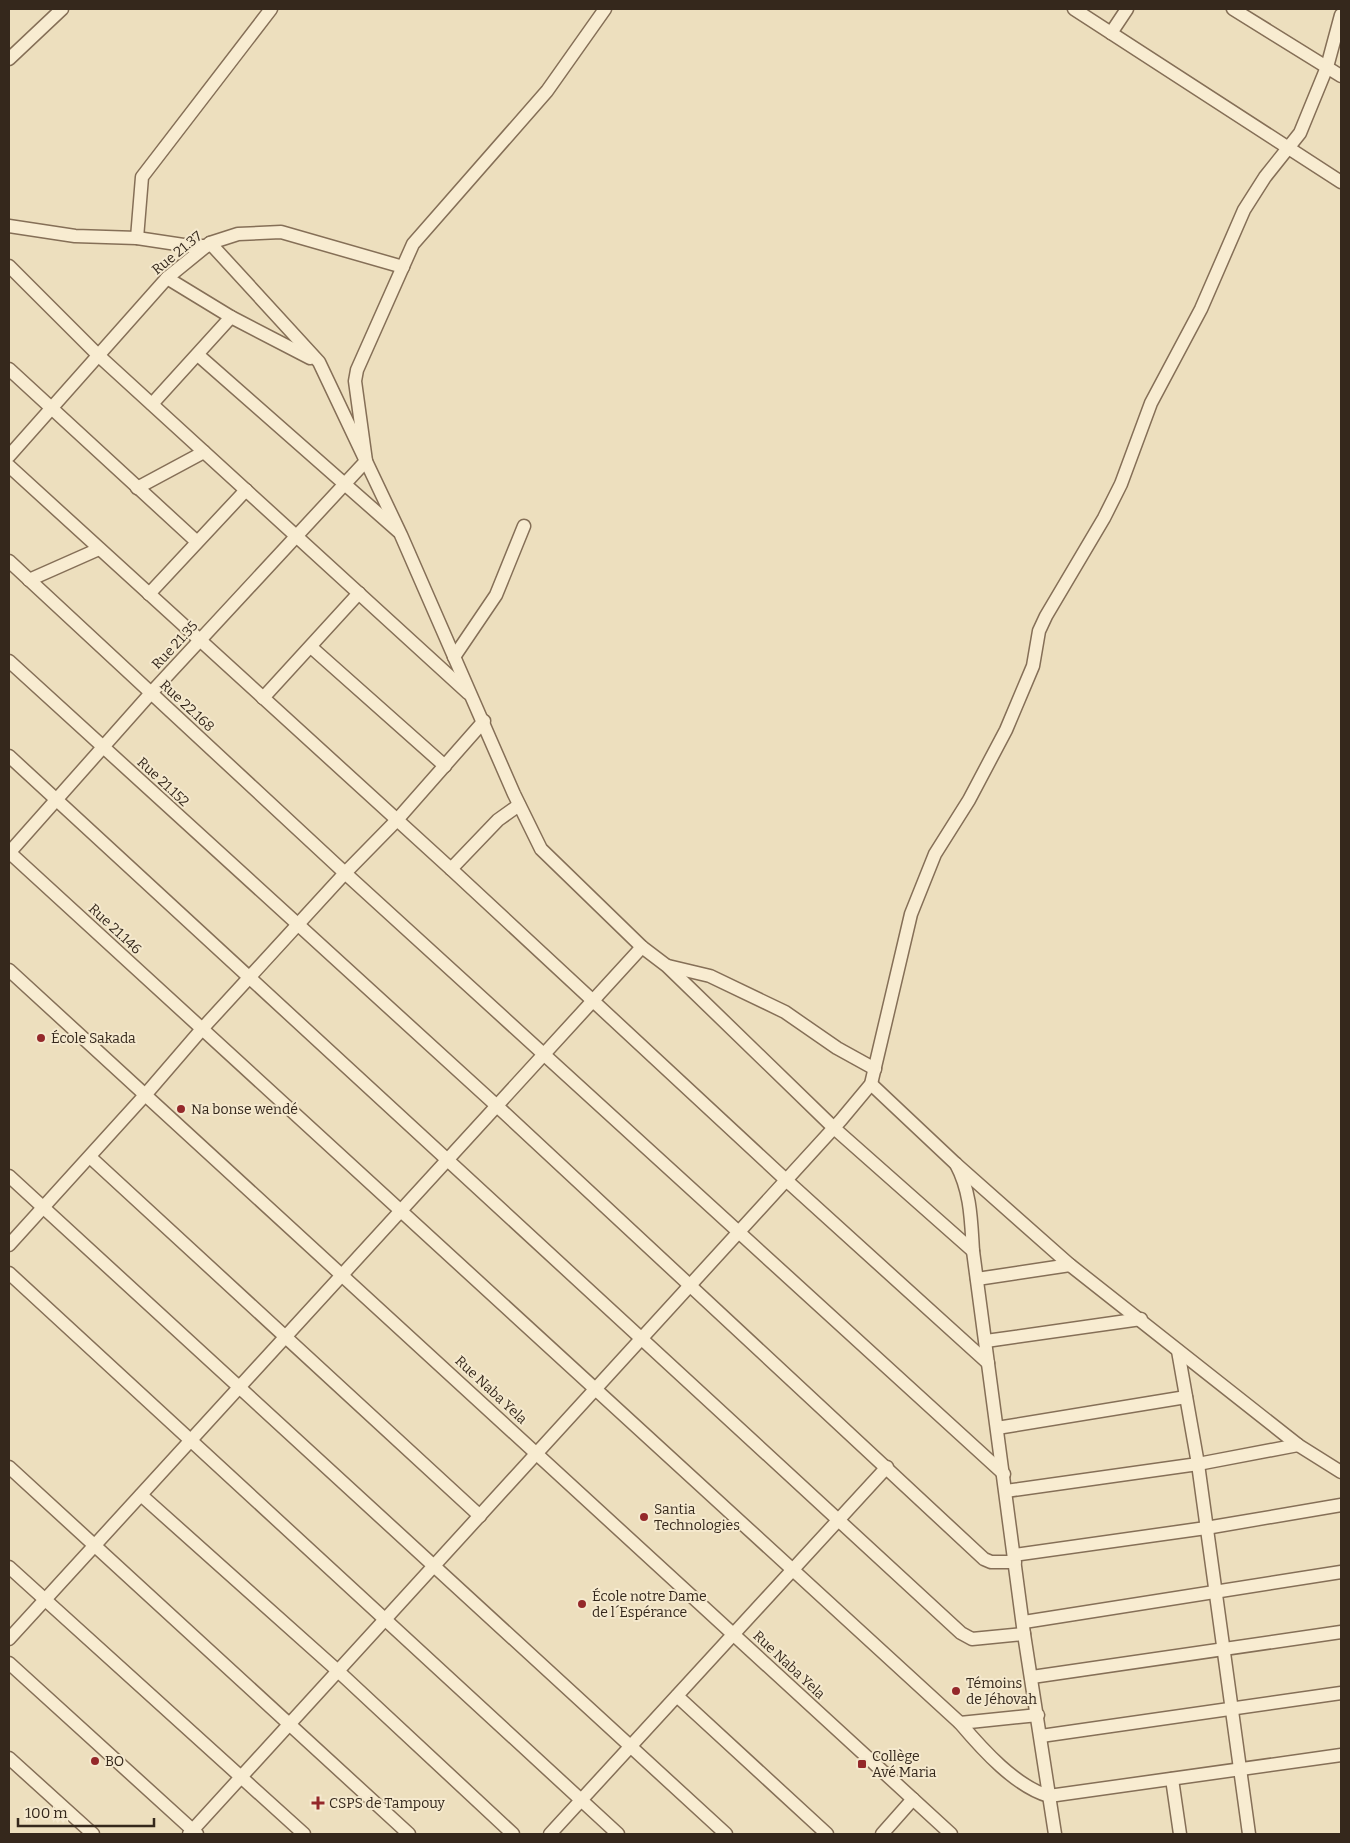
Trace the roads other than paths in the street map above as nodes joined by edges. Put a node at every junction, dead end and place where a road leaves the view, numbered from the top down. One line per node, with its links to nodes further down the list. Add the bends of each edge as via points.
1 (62, 9): 10 (street)
2 (271, 9): 16 (street, via 142,177)
3 (605, 9): 19 (street, via 547,91 413,244)
4 (1074, 9): 9 (street)
5 (1127, 9): 9 (street)
6 (1233, 9): 7 (street)
7 (1246, 13): 11 (street)
8 (1341, 15): 11 (street)
9 (1111, 33): 13 (street)
10 (9, 58)
11 (1327, 67): 12 (street); 13 (street, via 1300,132)
12 (1341, 76)
13 (1289, 148): 14 (street); 69 (street, via 1244,210 1201,309 1151,403 1121,484 1074,570 1056,595 1039,631 1033,666 990,763 935,854 911,914)
14 (1341, 182)
15 (9, 226): 16 (street, via 75,236)
16 (137, 238): 17 (street, via 190,246)
17 (209, 244): 19 (street, Rue 21.37, via 238,234 281,232); 20 (street, Rue 21.37); 24 (street)
18 (9, 266): 23 (street)
19 (403, 267): 30 (street, via 357,370)
20 (167, 278): 21 (street); 23 (street, Rue 21.37)
21 (231, 317): 22 (street); 24 (street)
22 (198, 354): 26 (street); 32 (street)
23 (99, 356): 26 (street); 27 (street, Rue 21.37)
24 (319, 362): 30 (street)
25 (9, 369): 27 (street)
26 (152, 404): 28 (street)
27 (52, 409): 29 (street, Rue 21.37); 33 (street)
28 (204, 452): 33 (street); 34 (street)
29 (9, 456)
30 (366, 461): 32 (street, Rue 21.35); 36 (street)
31 (9, 466): 39 (street)
32 (345, 484): 36 (street); 37 (street, Rue 21.35)
33 (137, 488): 38 (street)
34 (246, 490): 37 (street); 38 (street)
35 (524, 526): 46 (street, via 496,595)
36 (401, 535): 46 (street)
37 (297, 536): 42 (street); 44 (street, Rue 21.35)
38 (196, 541): 43 (street)
39 (99, 549): 41 (street); 43 (street)
40 (9, 561): 41 (street, Rue 22.168)
41 (29, 580): 48 (street, Rue 22.168)
42 (359, 593): 45 (street); 49 (street)
43 (149, 594): 44 (street)
44 (200, 640): 48 (street, Rue 21.35); 50 (street)
45 (311, 647): 50 (street); 54 (street)
46 (454, 657): 49 (street)
47 (9, 661): 52 (street, Rue 21.152)
48 (151, 693): 52 (street, Rue 21.35); 60 (street, Rue 22.168)
49 (472, 696): 51 (street)
50 (263, 698): 57 (street)
51 (484, 721): 54 (street); 56 (street)
52 (104, 748): 55 (street, Rue 21.35); 61 (street, Rue 21.152)
53 (9, 756): 55 (street)
54 (445, 766): 57 (street)
55 (57, 800): 58 (street, Rue 21.35); 65 (street)
56 (519, 804): 59 (street, via 498,820); 62 (street, via 541,849)
57 (396, 821): 59 (street); 60 (street)
58 (9, 852): 67 (street, Rue 21.146)
59 (451, 869): 66 (street)
60 (345, 873): 61 (street); 68 (street, Rue 22.168)
61 (297, 926): 65 (street); 72 (street, Rue 21.152)
62 (642, 947): 63 (street); 66 (street)
63 (667, 966): 69 (street, via 710,976 785,1012); 73 (street)
64 (9, 970): 71 (street, Rue Naba Yela)
65 (250, 977): 67 (street); 75 (street)
66 (593, 1002): 68 (street); 78 (street)
67 (202, 1029): 71 (street); 80 (street, Rue 21.146)
68 (545, 1054): 72 (street); 81 (street, Rue 22.168)
69 (874, 1069): 70 (street)
70 (871, 1084): 73 (street); 76 (street)
71 (146, 1094): 74 (street); 86 (street, Rue Naba Yela)
72 (497, 1106): 75 (street); 88 (street, Rue 21.152)
73 (834, 1128): 78 (street); 83 (street)
74 (90, 1157): 79 (street); 90 (street)
75 (448, 1159): 80 (street); 91 (street)
76 (956, 1164): 83 (street, via 965,1182); 84 (street)
77 (9, 1176): 79 (street)
78 (786, 1180): 81 (street); 94 (street)
79 (43, 1208): 82 (street); 95 (street)
80 (400, 1212): 86 (street); 96 (street, Rue 21.146)
81 (738, 1233): 88 (street); 106 (street, Rue 22.168)
82 (9, 1245)
83 (973, 1251): 87 (street)
84 (1070, 1265): 87 (street); 89 (street)
85 (9, 1273): 99 (street)
86 (343, 1274): 90 (street); 101 (street, Rue Naba Yela)
87 (977, 1279): 92 (street)
88 (690, 1286): 91 (street); 104 (street, Rue 21.152)
89 (1141, 1319): 92 (street); 93 (street)
90 (285, 1338): 95 (street); 110 (street)
91 (642, 1338): 96 (street); 111 (street)
92 (986, 1341): 94 (street)
93 (1178, 1351): 97 (street); 100 (street)
94 (988, 1363): 98 (street)
95 (240, 1386): 99 (street); 115 (street)
96 (595, 1390): 101 (street); 117 (street, Rue 21.146)
97 (1186, 1397): 98 (street); 102 (street)
98 (997, 1428): 106 (street)
99 (190, 1441): 108 (street); 121 (street)
100 (1298, 1445): 102 (street); 105 (street)
101 (537, 1453): 110 (street); 124 (street, Rue Naba Yela)
102 (1198, 1464): 107 (street); 112 (street)
103 (9, 1467): 113 (street)
104 (887, 1467): 111 (street); 114 (street, Rue 21.152, via 984,1559 991,1562)
105 (1341, 1472)
106 (1004, 1474): 107 (street)
107 (1006, 1491): 114 (street)
108 (141, 1495): 113 (street); 128 (street)
109 (1341, 1505): 112 (street, Rue 21.152)
110 (480, 1516): 115 (street)
111 (839, 1519): 117 (street); 122 (street, via 967,1638 980,1639)
112 (1206, 1528): 114 (street, Rue 21.152); 119 (street)
113 (95, 1545): 120 (street); 135 (street)
114 (1014, 1558): 122 (street)
115 (435, 1566): 121 (street); 137 (street)
116 (9, 1567): 120 (street)
117 (792, 1571): 124 (street); 134 (street, Rue 21.146)
118 (1341, 1572): 119 (street)
119 (1215, 1592): 122 (street); 126 (street)
120 (44, 1600): 125 (street); 141 (street)
121 (385, 1620): 128 (street); 145 (street)
122 (1024, 1628): 129 (street)
123 (1341, 1632): 126 (street)
124 (734, 1634): 131 (street); 144 (street, Rue Naba Yela)
125 (9, 1639)
126 (1223, 1650): 129 (street); 132 (street)
127 (9, 1663): 146 (street)
128 (338, 1671): 135 (street); 150 (street)
129 (1032, 1677): 133 (street)
130 (1341, 1692): 132 (street)
131 (677, 1696): 137 (street); 154 (street)
132 (1231, 1708): 136 (street); 140 (street)
133 (1038, 1715): 134 (street); 136 (street)
134 (960, 1723): 143 (street, Rue 21.146, via 978,1745 1026,1786)
135 (288, 1725): 141 (street); 149 (street)
136 (1041, 1736): 143 (street)
137 (630, 1746): 145 (street); 153 (street)
138 (1341, 1755): 140 (street)
139 (9, 1758): 147 (street)
140 (1240, 1769): 142 (street); 159 (street)
141 (242, 1776): 146 (street); 148 (street)
142 (1172, 1779): 143 (street); 158 (street)
143 (1049, 1796): 157 (street)
144 (913, 1799): 155 (street); 156 (street, Rue Naba Yela)
145 (581, 1800): 151 (street); 152 (street)
146 (193, 1833)
147 (93, 1834)
148 (304, 1834)
149 (409, 1834)
150 (514, 1834)
151 (550, 1834)
152 (618, 1834)
153 (726, 1834)
154 (827, 1834)
155 (882, 1834)
156 (951, 1834)
157 (1055, 1834)
158 (1180, 1834)
159 (1248, 1834)

